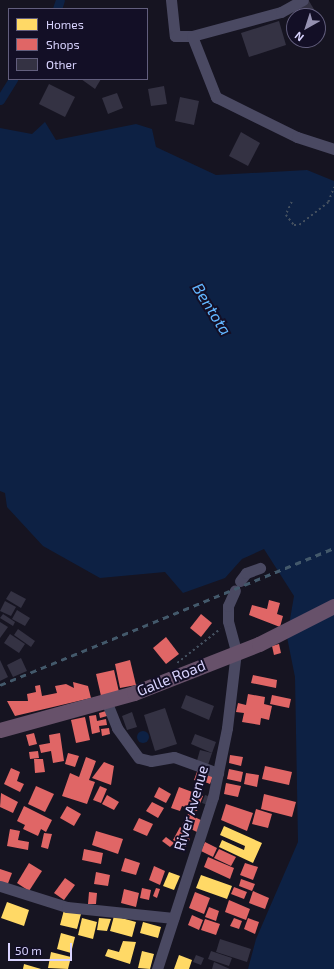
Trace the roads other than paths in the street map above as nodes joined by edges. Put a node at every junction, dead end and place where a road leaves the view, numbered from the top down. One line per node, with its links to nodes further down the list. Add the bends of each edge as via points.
1 (171, 0): 3 (street, via 176,36)
2 (303, 0): 3 (street, via 281,12)
3 (192, 36): 4 (street, via 216,97 297,137)
4 (334, 149)
5 (260, 568): 7 (street, via 246,572 228,606 228,621)
6 (334, 606): 7 (highway, Galle Road, via 259,644)
7 (236, 650): 8 (highway, Galle Road); 10 (street, River Avenue)
8 (107, 702): 9 (highway, Galle Road); 10 (street, via 117,728 139,758 151,761 174,758)
9 (0, 730)
10 (218, 773): 12 (street, River Avenue)
11 (0, 886): 12 (street, via 66,907)
12 (173, 918): 13 (street, River Avenue)
13 (157, 969)

